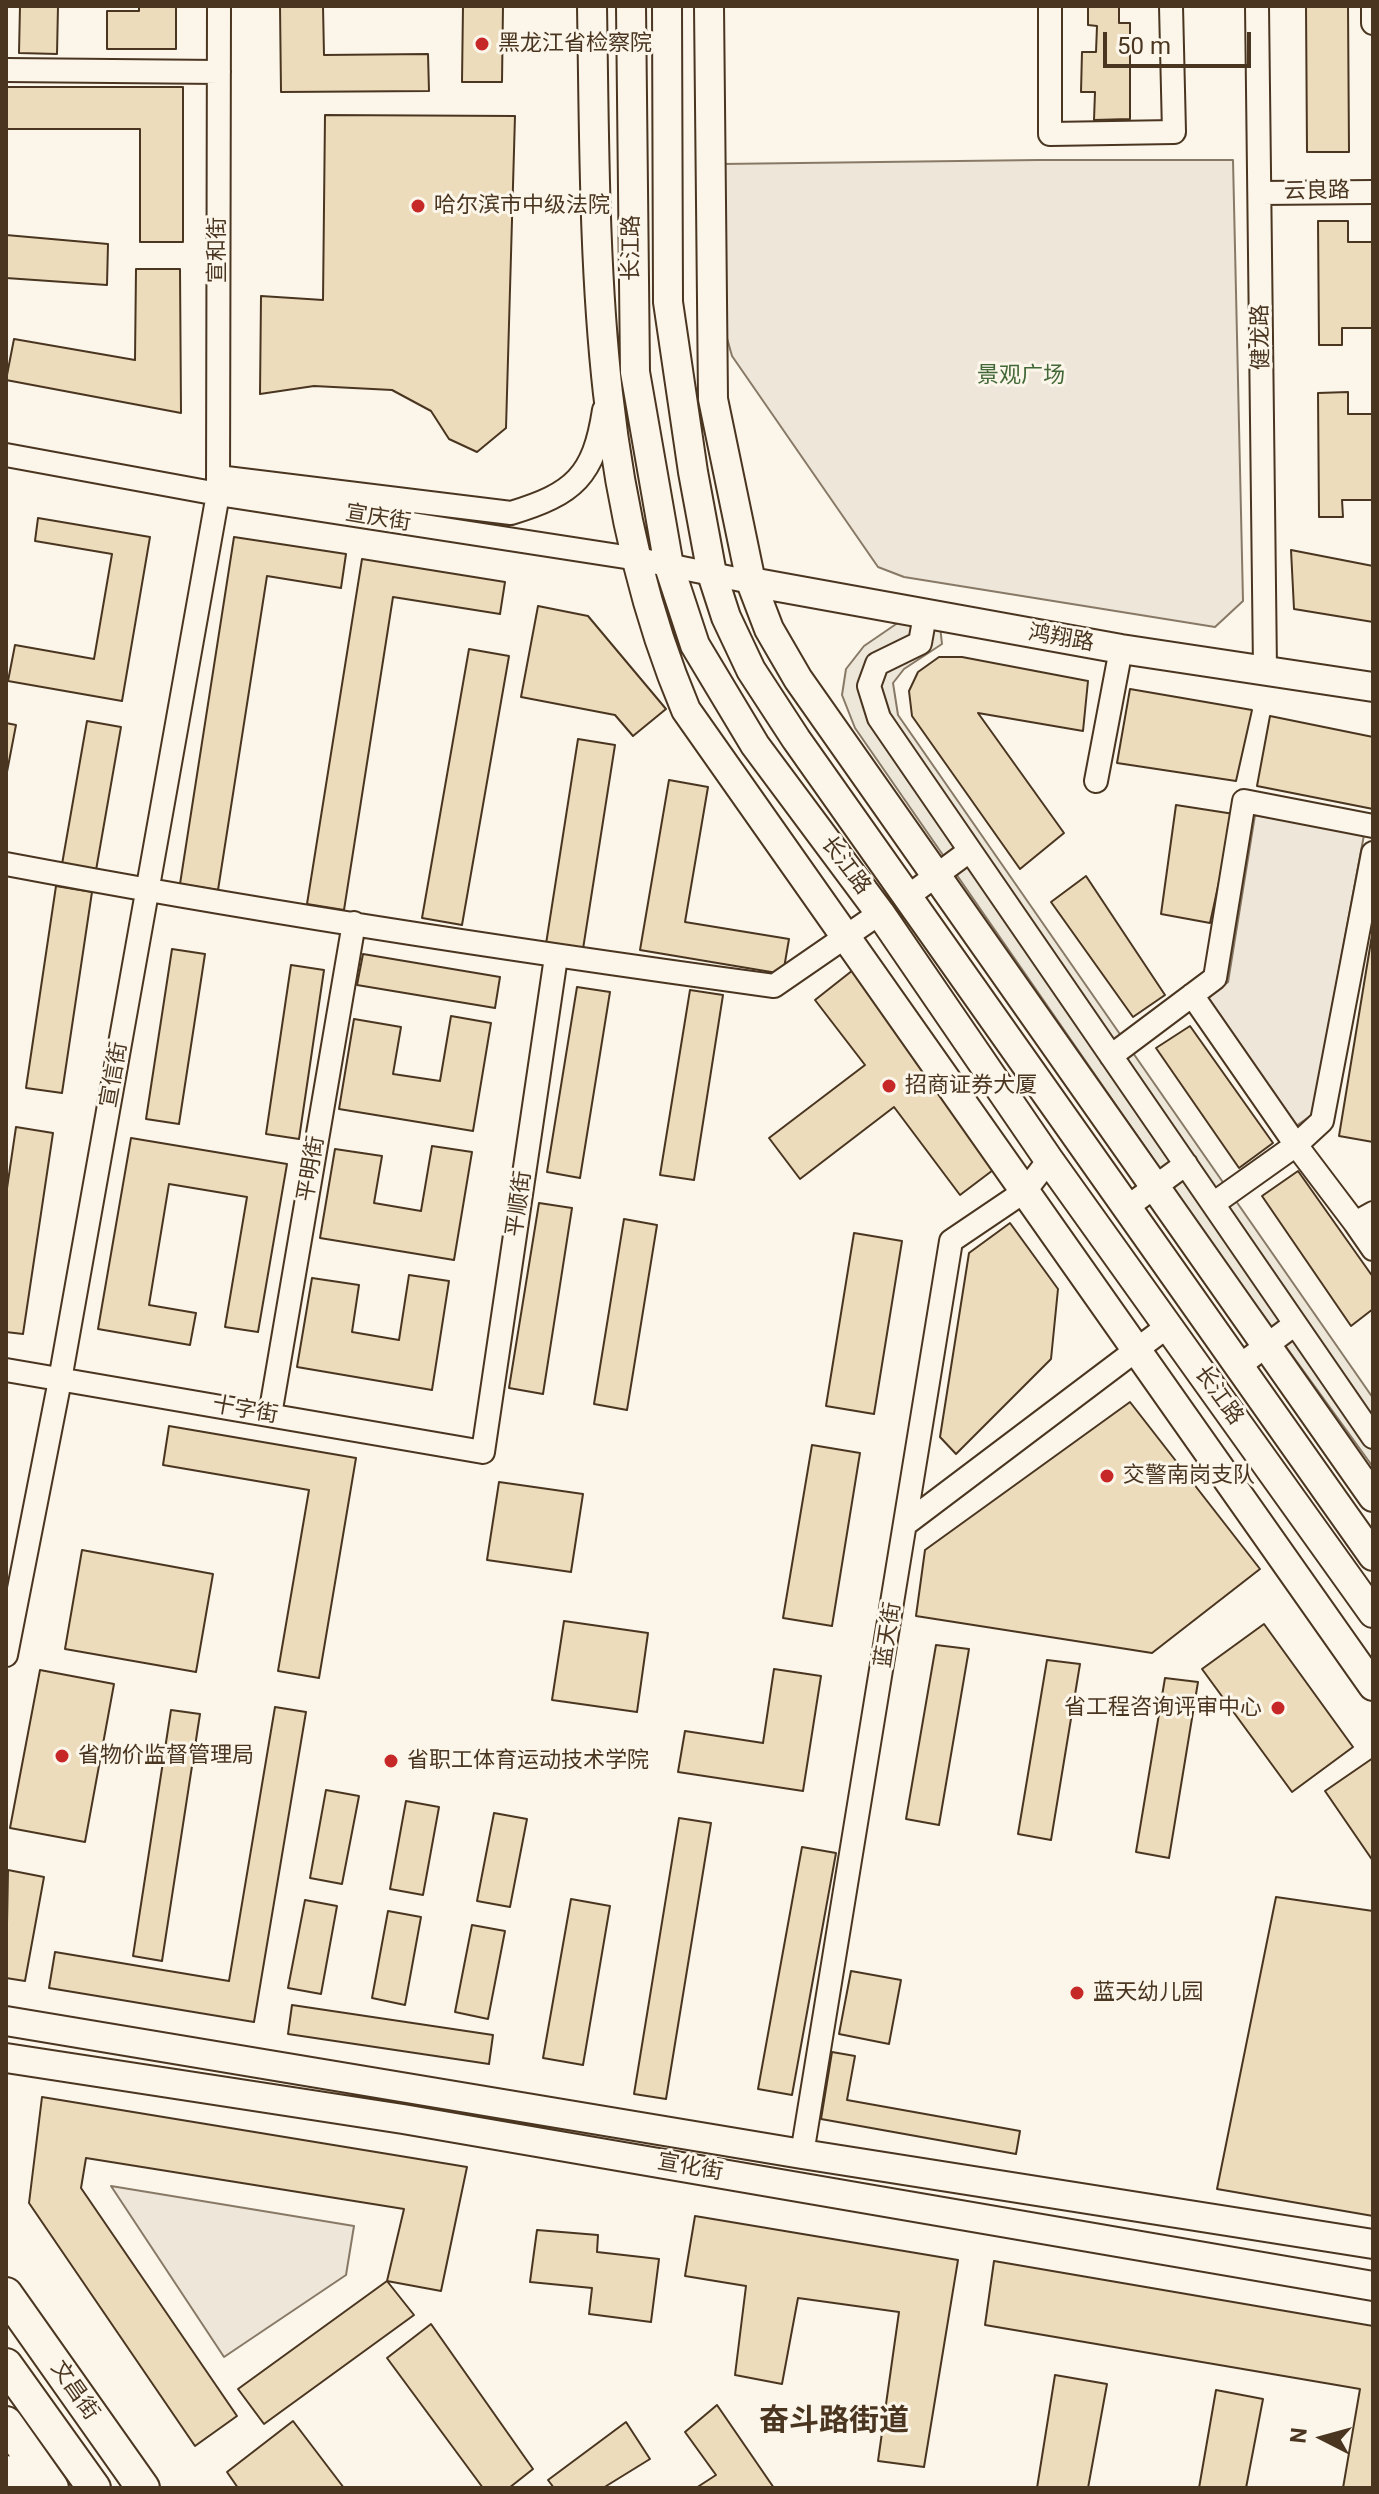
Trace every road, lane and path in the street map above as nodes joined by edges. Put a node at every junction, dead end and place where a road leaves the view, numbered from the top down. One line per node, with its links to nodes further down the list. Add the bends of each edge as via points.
1 (219, 6): 12 (street, 宣和街)
2 (592, 6): 15 (main road, via 597,305)
3 (631, 6): 19 (main road, 长江路, via 635,372)
4 (667, 6): 20 (main road, 长江路, via 668,302)
5 (709, 6): 21 (main road, via 713,399)
6 (1050, 6): 7 (street, via 1050,134 1174,132)
7 (1171, 6)
8 (1257, 6): 14 (street, 健龙路)
9 (1373, 6): 10 (street)
10 (1373, 23)
11 (6, 70): 12 (street)
12 (219, 72): 17 (street, 宣和街)
13 (1373, 192): 14 (street, 云良路)
14 (1261, 193): 24 (street, 健龙路)
15 (606, 397): 17 (street, via 598,449 583,472 568,489 511,513); 18 (main road)
16 (6, 455): 17 (street, 宣庆街)
17 (218, 486): 18 (street, 宣庆街); 32 (street, 宣信街)
18 (638, 559): 19 (street, 宣庆街); 36 (main road, via 686,710)
19 (669, 566): 20 (street, 宣庆街); 34 (main road, 长江路, via 695,645 718,686 755,745)
20 (712, 574): 21 (street, 宣庆街); 33 (main road, 长江路, via 751,670)
21 (751, 582): 22 (main road, 鸿翔路); 31 (main road, via 769,629 798,679)
22 (925, 615): 23 (main road, 鸿翔路); 28 (street, via 920,643 877,664 869,686 879,718)
23 (1121, 649): 24 (main road, 鸿翔路); 26 (street)
24 (1265, 668): 25 (main road, 鸿翔路)
25 (1373, 687)
26 (1096, 781)
27 (1373, 826): 38 (street, via 1244,801 1215,978)
28 (968, 852): 31 (street); 39 (street)
29 (1373, 853): 40 (street, via 1322,1121)
30 (6, 864): 32 (street)
31 (937, 876): 33 (street); 43 (main road)
32 (149, 891): 35 (street); 55 (street, 宣信街)
33 (907, 897): 46 (main road, 长江路)
34 (880, 913): 36 (street); 41 (main road, 长江路)
35 (354, 923): 37 (street); 56 (street, 平明街)
36 (845, 937): 37 (street, via 774,986); 44 (main road)
37 (556, 957): 58 (street, 平顺街)
38 (1192, 995): 39 (street); 40 (street)
39 (1111, 1056): 42 (street)
40 (1296, 1145): 45 (street); 47 (street)
41 (1049, 1160): 44 (street, 蓝天街); 50 (main road, 长江路)
42 (1186, 1164): 43 (street); 45 (street)
43 (1153, 1188): 46 (street); 51 (main road)
44 (1025, 1191): 52 (main road); 60 (street, 蓝天街, via 951,1241)
45 (1213, 1204): 49 (street)
46 (1126, 1208): 53 (main road, 长江路)
47 (1364, 1218): 48 (street)
48 (1373, 1249)
49 (1295, 1324): 51 (street); 57 (street)
50 (1168, 1326): 52 (street); 62 (main road, 长江路)
51 (1266, 1347): 53 (street); 59 (main road)
52 (1134, 1351): 60 (street); 64 (main road)
53 (1238, 1367): 61 (main road, 长江路)
54 (6, 1370): 55 (street, 十字街)
55 (60, 1380): 56 (street, 十字街); 63 (street, 宣信街)
56 (270, 1415): 58 (street, 十字街)
57 (1373, 1437)
58 (483, 1452)
59 (1373, 1497)
60 (907, 1523): 67 (street, 蓝天街)
61 (1368, 1539)
62 (1373, 1613)
63 (6, 1655)
64 (1373, 1686)
65 (6, 2021): 67 (main road, 宣化街)
66 (6, 2058): 69 (main road, 宣化街, via 419,2122)
67 (802, 2154): 68 (main road, 宣化街)
68 (1373, 2244)
69 (1373, 2286)
70 (6, 2294): 77 (highway, 文昌街)
71 (6, 2365): 76 (highway)
72 (6, 2423): 75 (highway)
73 (6, 2472): 74 (highway)
74 (17, 2488)
75 (52, 2488)
76 (94, 2488)
77 (143, 2488)

